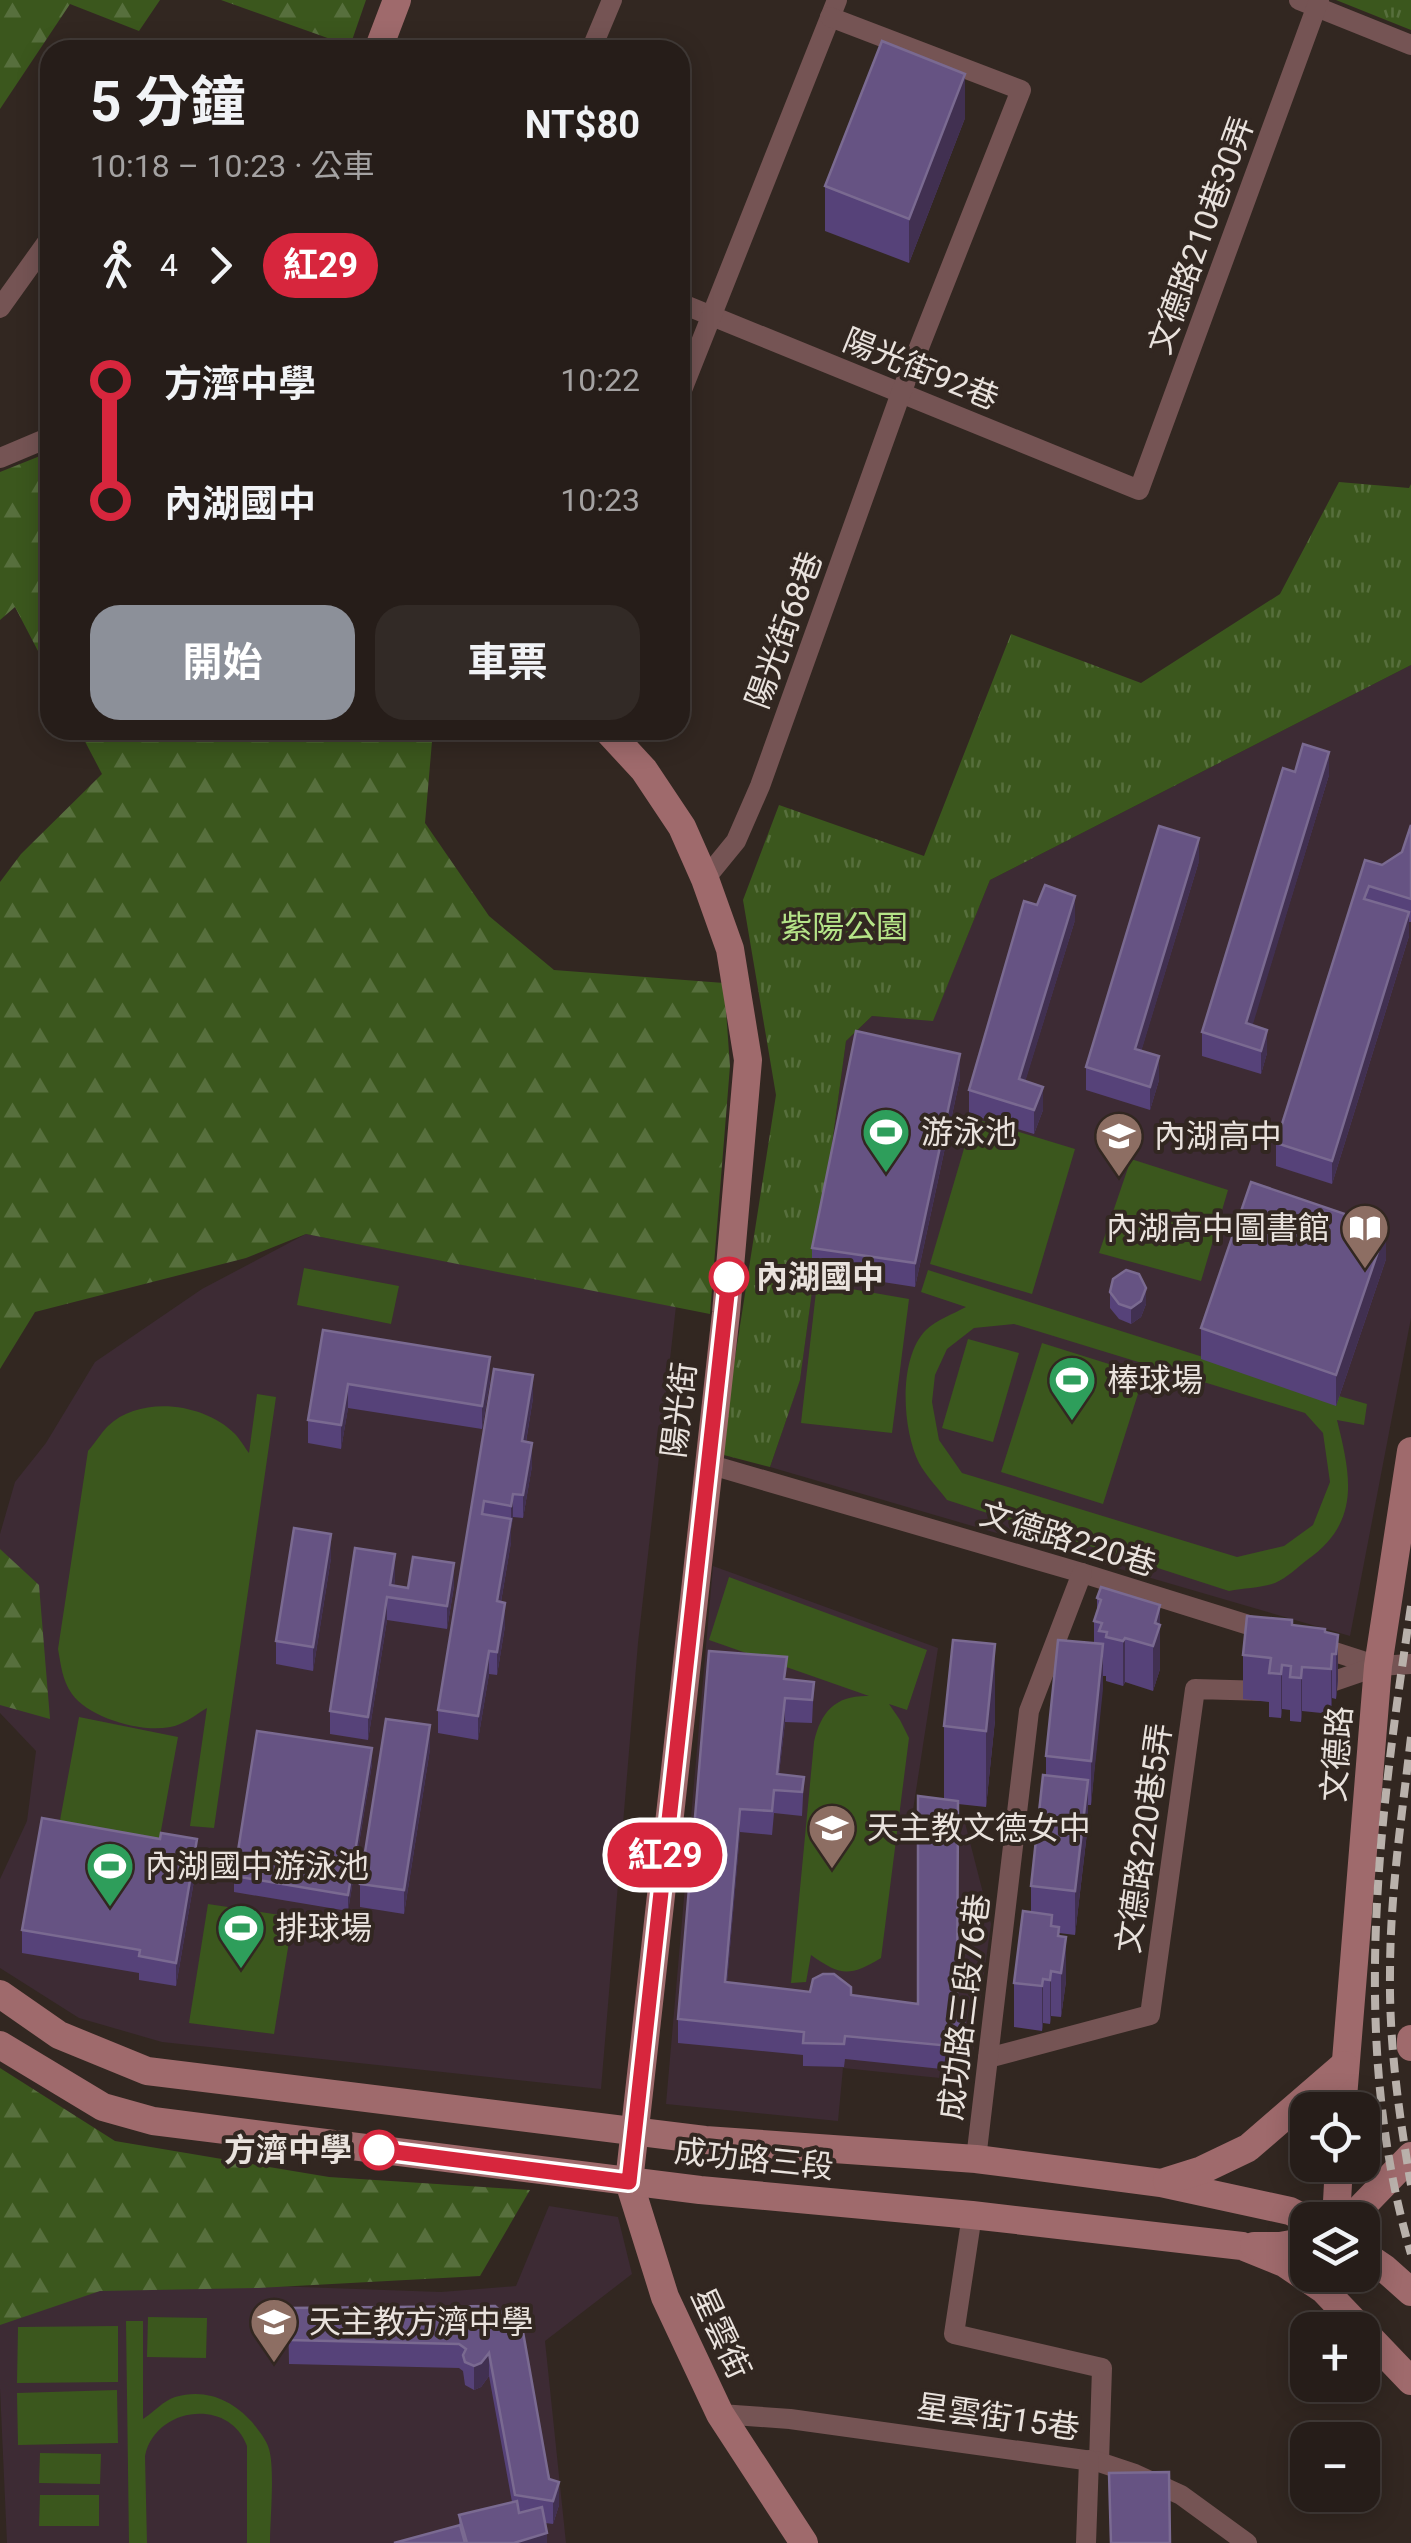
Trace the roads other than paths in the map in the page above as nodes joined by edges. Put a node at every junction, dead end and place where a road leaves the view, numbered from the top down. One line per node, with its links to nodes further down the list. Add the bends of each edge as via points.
1 (397, 0): 5 (main road)
2 (612, 0): 6 (street)
3 (1312, 2): 7 (street); 16 (street, 文德路210巷30弄)
4 (833, 9): 11 (street); 13 (street, 陽光街68巷, via 1021,90)
5 (382, 40)
6 (595, 40)
7 (1411, 46)
8 (40, 252): 10 (street)
9 (690, 307): 11 (street, 陽光街92巷)
10 (0, 308)
11 (713, 316): 12 (street); 13 (street, 陽光街92巷)
12 (690, 371)
13 (901, 393): 16 (street, 陽光街92巷); 18 (street, 陽光街68巷, via 760,786 736,841)
14 (40, 441): 15 (street)
15 (0, 458)
16 (1139, 490)
17 (616, 740): 18 (main road, 陽光街, via 682,826)
18 (706, 879): 20 (main road, 陽光街, via 730,949 748,1060)
19 (1411, 1451): 23 (main road, 文德路)
20 (708, 1464): 21 (street, 文德路220巷); 31 (main road, 陽光街)
21 (1082, 1573): 23 (street, 文德路220巷); 28 (street, 成功路三段76巷, via 1029,1711)
22 (1411, 1664): 23 (street, 文德路220巷)
23 (1378, 1666): 28 (street, 文德路220巷5弄, via 1305,1692 1195,1690 1150,2015); 29 (main road, 文德路)
24 (0, 1994): 31 (main road, 成功路三段, via 59,2035 146,2072)
25 (1411, 2040): 27 (main road)
26 (0, 2044): 34 (main road, 成功路三段, via 103,2107 153,2121)
27 (1411, 2048)
28 (988, 2058): 33 (street, 成功路三段76巷)
29 (1344, 2065): 30 (main road, 文德路); 35 (main road, via 1248,2148)
30 (1343, 2092)
31 (634, 2132): 33 (main road, 成功路三段); 34 (main road, 星雲街)
32 (1411, 2156): 36 (main road)
33 (976, 2160): 35 (main road, 成功路三段)
34 (629, 2182): 38 (main road, 成功路三段); 46 (main road, 星雲街, via 665,2297)
35 (1161, 2183): 37 (main road, 成功路三段)
36 (1366, 2202)
37 (1290, 2211)
38 (972, 2215): 40 (main road, 成功路三段); 47 (street, via 954,2334 1102,2368)
39 (1290, 2244): 40 (main road)
40 (1242, 2246): 42 (main road, 成功路三段)
41 (1380, 2265): 44 (main road)
42 (1290, 2266)
43 (1334, 2292): 45 (main road, 成功路三段)
44 (1411, 2292)
45 (1411, 2380)
46 (720, 2414): 47 (street, 星雲街15巷); 48 (main road, 星雲街)
47 (1094, 2461): 49 (street); 50 (street, 星雲街15巷, via 1182,2495)
48 (804, 2543)
49 (1086, 2543)
50 (1247, 2543)

